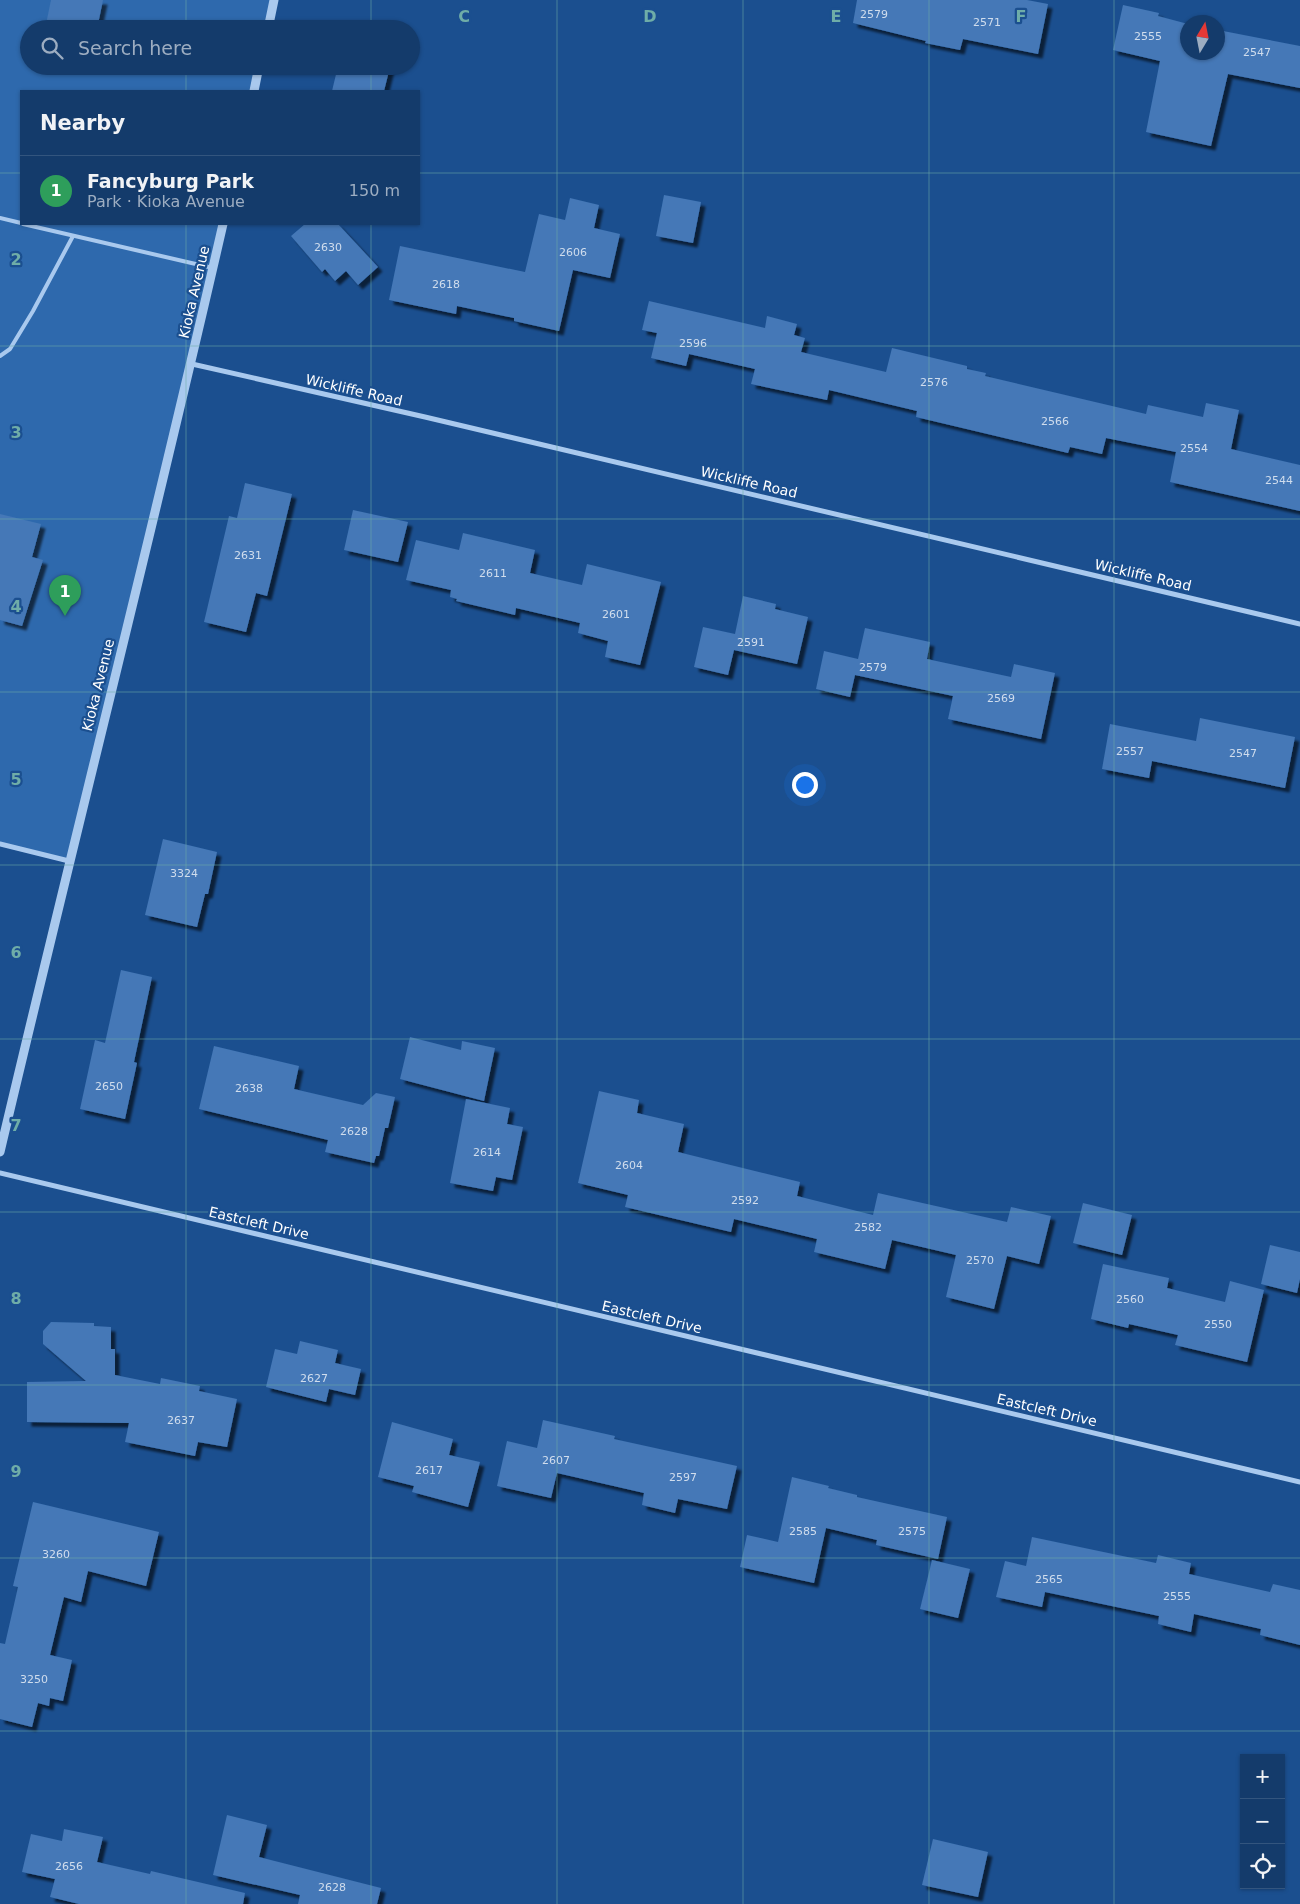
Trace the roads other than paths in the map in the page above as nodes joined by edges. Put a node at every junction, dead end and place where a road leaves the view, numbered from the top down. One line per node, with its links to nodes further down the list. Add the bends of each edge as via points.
1 (274, 0): 2 (street)
2 (270, 20)
3 (257, 75): 4 (street)
4 (254, 90)
5 (0, 218): 6 (lane)
6 (20, 223)
7 (26, 225): 9 (lane)
8 (223, 225): 10 (street, Kioka Avenue)
9 (73, 236): 10 (lane); 11 (lane, via 10,349)
10 (213, 268): 12 (street, Kioka Avenue)
11 (0, 356)
12 (192, 364): 13 (street, Wickliffe Road); 15 (street, Kioka Avenue)
13 (1300, 624)
14 (0, 844): 15 (street)
15 (69, 861): 16 (street, Kioka Avenue)
16 (0, 1152)
17 (0, 1173): 18 (street, Eastcleft Drive)
18 (1300, 1482)

